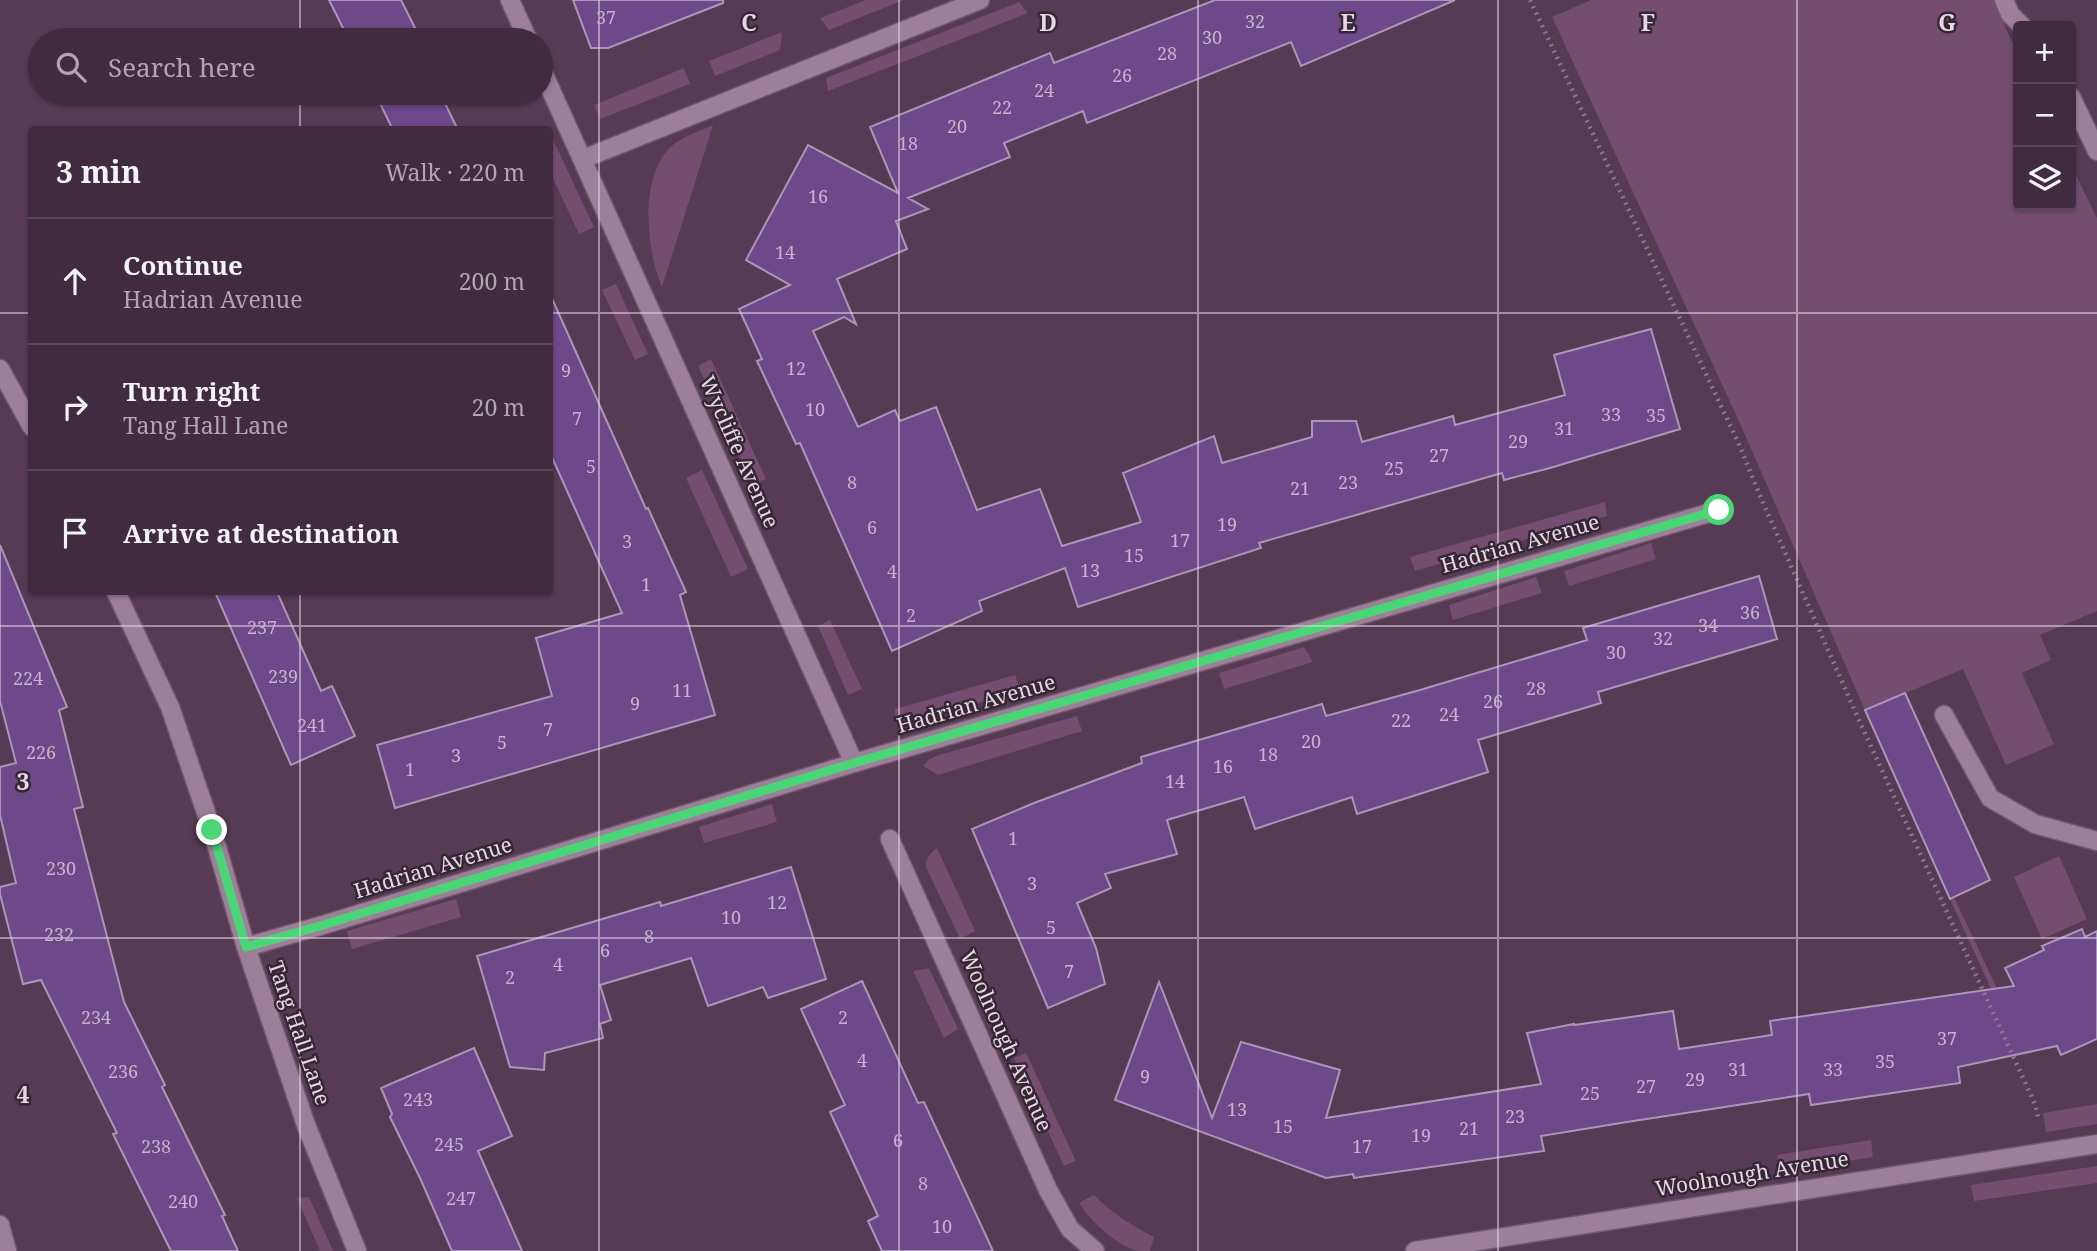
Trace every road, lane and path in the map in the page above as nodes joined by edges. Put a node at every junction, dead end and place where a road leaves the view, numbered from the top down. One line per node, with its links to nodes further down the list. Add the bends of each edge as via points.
1 (510, 0): 6 (street)
2 (980, 0): 10 (street)
3 (1530, 0): 21 (path, via 1738,442 2035,1104)
4 (2004, 0): 5 (street)
5 (2017, 21)
6 (523, 28)
7 (553, 94): 10 (street, Wycliffe Avenue)
8 (2076, 107): 9 (street)
9 (2097, 151)
10 (583, 159): 16 (street, Wycliffe Avenue)
11 (0, 369): 12 (street)
12 (28, 420)
13 (1719, 510): 16 (street, Hadrian Avenue)
14 (117, 595): 19 (street, Tang Hall Lane, via 170,707)
15 (1944, 715): 18 (street, via 1990,798 2035,824)
16 (854, 763): 19 (street, Hadrian Avenue)
17 (890, 839): 25 (street, Woolnough Avenue, via 1048,1190 1070,1229)
18 (2097, 841)
19 (246, 947): 24 (street, Tang Hall Lane, via 306,1125)
20 (2097, 1144): 21 (street, Woolnough Avenue)
21 (2044, 1151): 26 (street, Woolnough Avenue)
22 (0, 1225): 23 (street)
23 (7, 1251)
24 (357, 1251)
25 (1095, 1251)
26 (1415, 1251)

